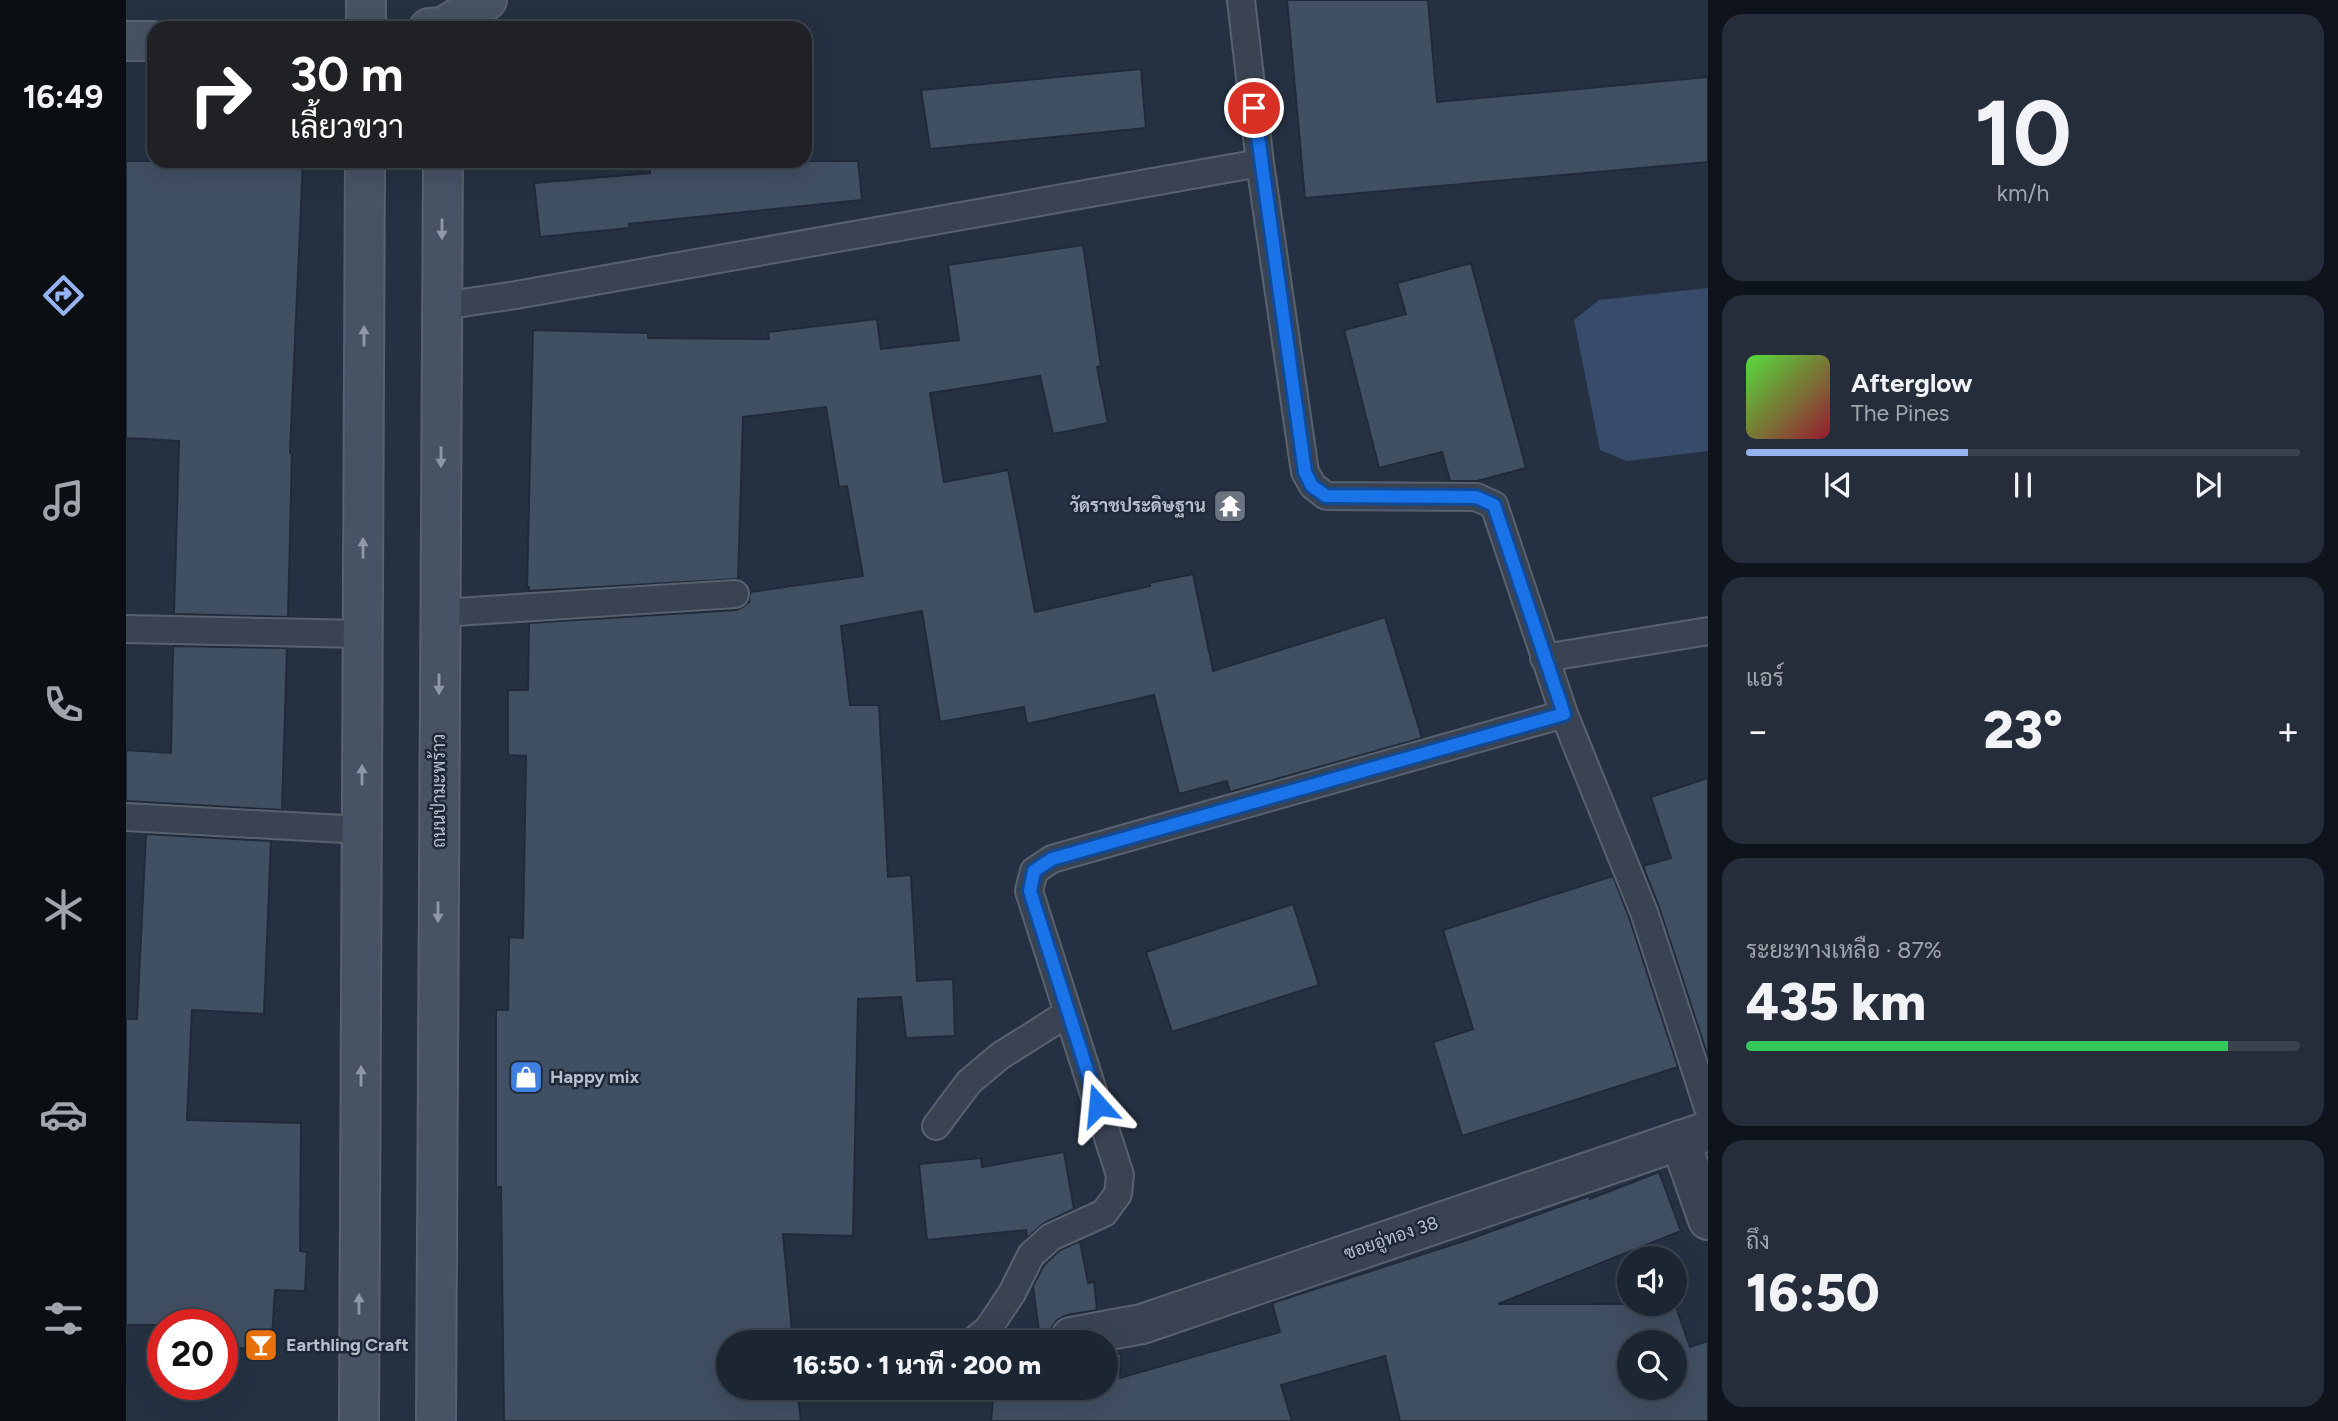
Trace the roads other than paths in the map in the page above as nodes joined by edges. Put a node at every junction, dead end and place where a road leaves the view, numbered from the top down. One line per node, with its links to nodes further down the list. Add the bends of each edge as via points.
1 (366, 0): 4 (street)
2 (487, 0): 5 (street)
3 (1241, 0): 8 (lane)
4 (366, 21)
5 (440, 21)
6 (126, 40): 7 (street)
7 (147, 41)
8 (1260, 163): 11 (lane); 17 (lane, via 1305,472 1312,486 1326,496 1476,497 1494,505)
9 (365, 168): 16 (street, one-way to 9)
10 (443, 168): 11 (street, ถนนป่ามะพร้าว, one-way to 11)
11 (442, 306): 13 (street, ถนนป่ามะพร้าว, one-way to 13)
12 (734, 594): 13 (lane)
13 (440, 613): 29 (street, ถนนป่ามะพร้าว, one-way to 29)
14 (126, 629): 16 (lane)
15 (1708, 631): 17 (lane)
16 (363, 634): 20 (street, one-way to 16)
17 (1544, 659): 18 (lane)
18 (1564, 714): 21 (lane, via 1052,859 1034,871 1030,891); 22 (lane, via 1644,912)
19 (126, 817): 20 (lane)
20 (362, 830): 28 (street, one-way to 20)
21 (1068, 1013): 23 (lane, via 1000,1056 969,1082); 26 (lane, via 1120,1175 1118,1194 1104,1213 1051,1237 1031,1255)
22 (1708, 1108)
23 (936, 1126)
24 (1694, 1136): 25 (street); 27 (street, ซอยอู่ทอง 38, via 1142,1324)
25 (1708, 1220)
26 (987, 1330)
27 (1109, 1330)
28 (359, 1421)
29 (436, 1421)

